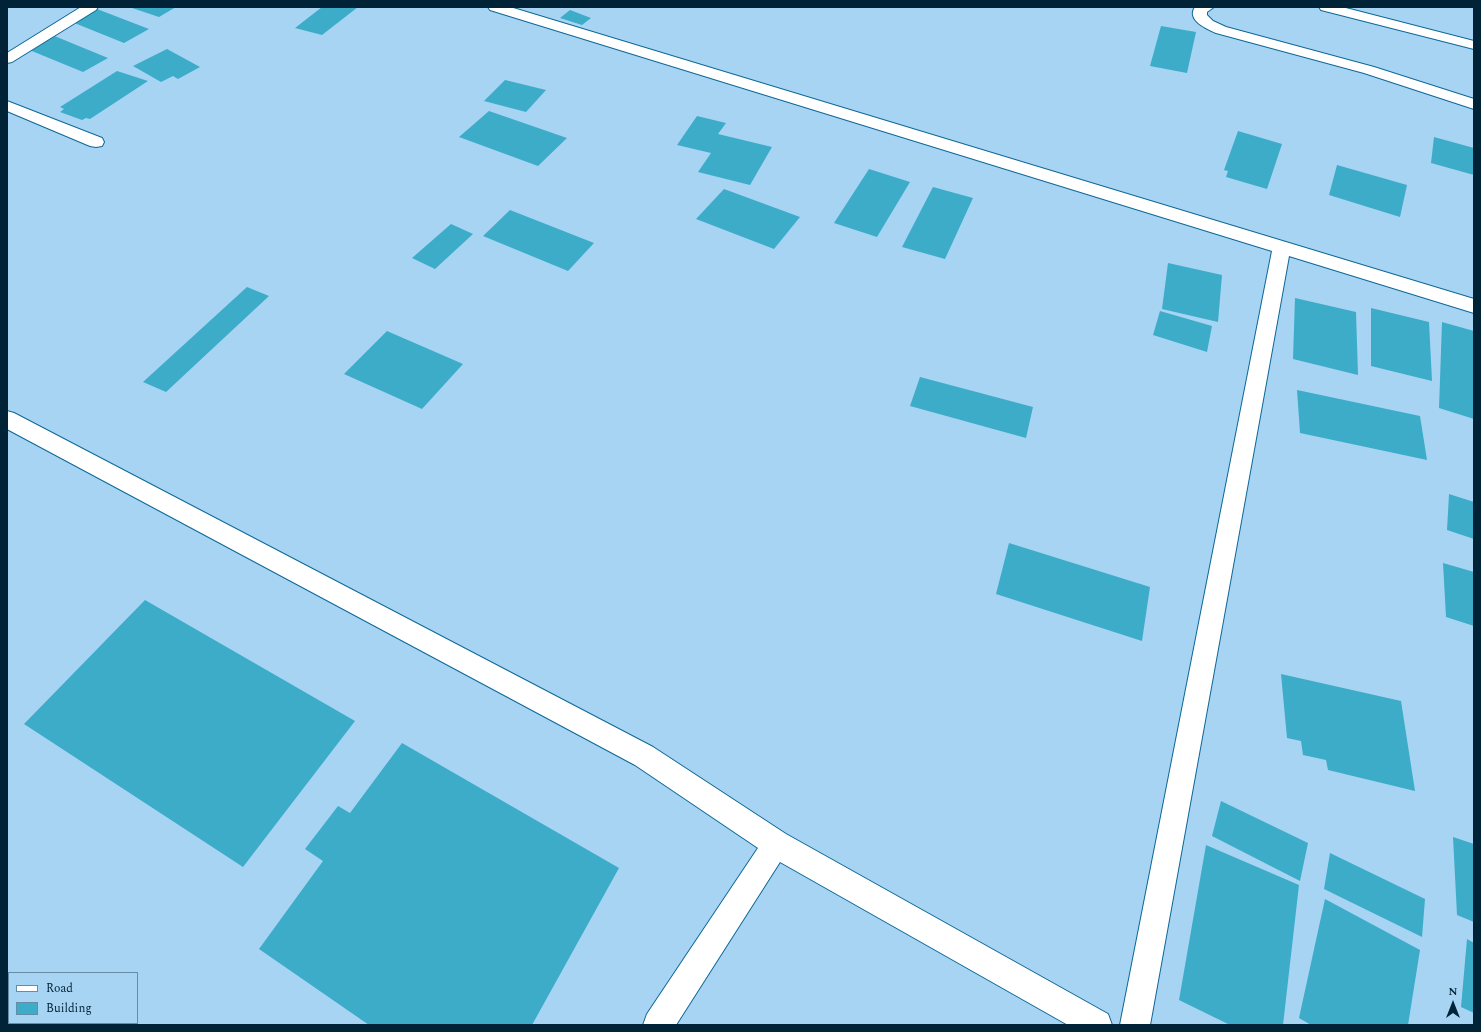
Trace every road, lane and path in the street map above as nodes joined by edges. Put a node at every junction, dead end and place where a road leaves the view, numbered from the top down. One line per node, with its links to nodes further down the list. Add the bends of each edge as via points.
1 (91, 7): 7 (street)
2 (495, 7): 11 (street)
3 (1207, 7): 8 (street, via 1200,10 1200,16 1208,24 1221,30 1369,70)
4 (1326, 7): 5 (street)
5 (1363, 11): 6 (street)
6 (1474, 46)
7 (7, 59)
8 (1474, 104)
9 (7, 106): 10 (street)
10 (96, 142)
11 (1282, 247): 12 (street); 17 (street)
12 (1474, 306)
13 (7, 419): 14 (street, via 644,756)
14 (776, 844): 15 (street); 16 (street)
15 (658, 1025)
16 (1097, 1025)
17 (1135, 1025)

